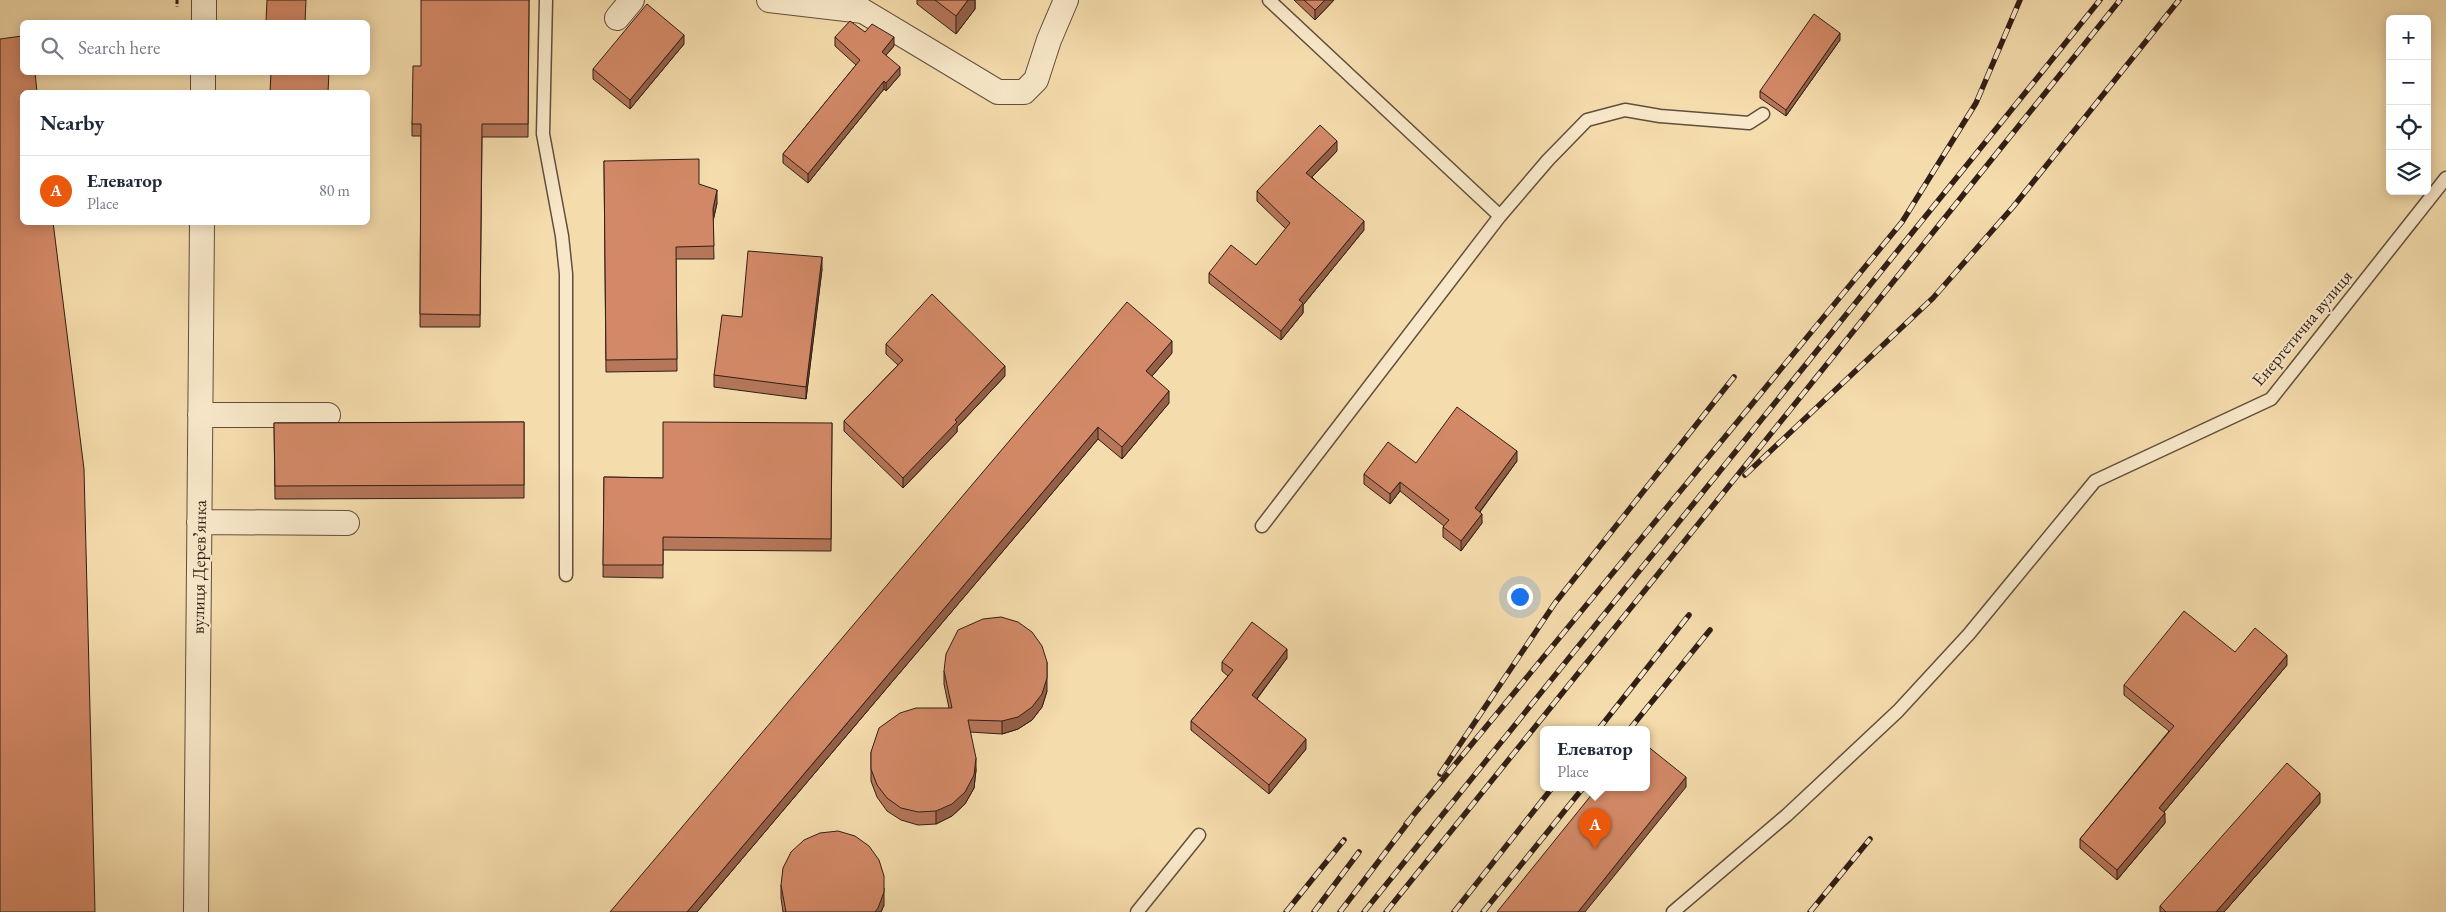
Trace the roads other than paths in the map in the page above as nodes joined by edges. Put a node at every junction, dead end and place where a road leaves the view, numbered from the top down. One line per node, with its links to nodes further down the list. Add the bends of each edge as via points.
1 (204, 0): 8 (street)
2 (546, 0): 20 (lane, via 543,134 566,274)
3 (632, 0): 7 (street)
4 (769, 0): 5 (street, via 863,11 998,92 1024,92 1036,80)
5 (1066, 0)
6 (1269, 0): 13 (lane)
7 (617, 18)
8 (204, 20)
9 (203, 75): 10 (street)
10 (203, 90)
11 (1763, 114): 13 (lane, via 1749,123 1740,123 1625,110 1587,120)
12 (2446, 178): 24 (lane, Енергетична вулиця, via 2271,399 2095,481 1969,634 1898,711 1787,815)
13 (1500, 216): 19 (lane)
14 (202, 225): 15 (street, вулиця Деревʼянка)
15 (200, 414): 16 (street); 17 (street, вулиця Деревʼянка)
16 (328, 415)
17 (199, 522): 18 (street); 22 (street, вулиця Деревʼянка)
18 (347, 523)
19 (1262, 526)
20 (566, 575)
21 (1199, 835): 23 (lane)
22 (196, 912)
23 (1137, 912)
24 (1673, 912)

